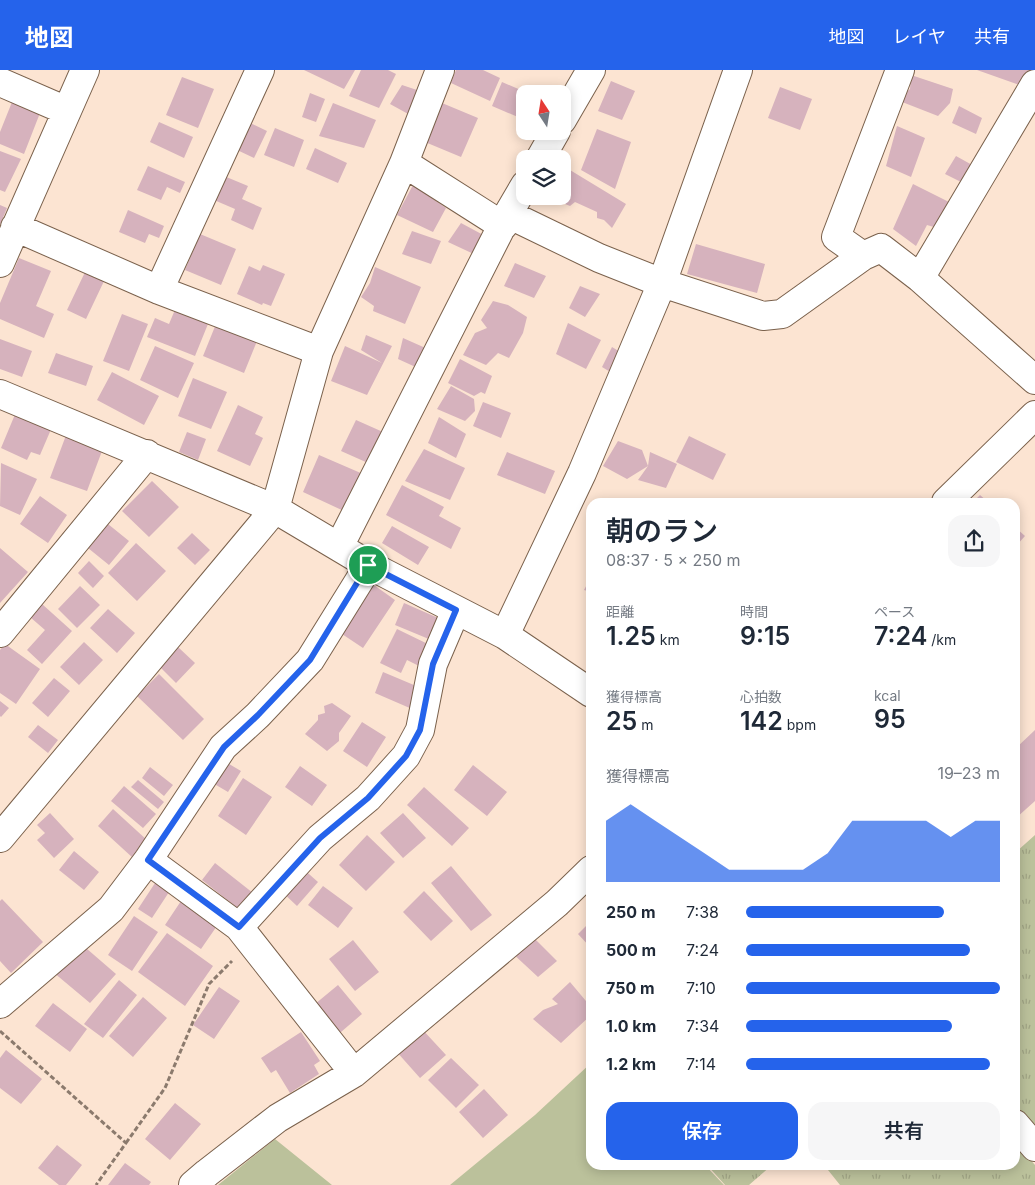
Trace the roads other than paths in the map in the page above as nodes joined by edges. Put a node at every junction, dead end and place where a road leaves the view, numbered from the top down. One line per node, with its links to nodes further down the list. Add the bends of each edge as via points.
1 (85, 70): 10 (street)
2 (260, 70): 19 (street)
3 (440, 70): 11 (street)
4 (591, 70): 9 (street)
5 (738, 70): 18 (street)
6 (900, 70): 15 (street, via 836,238)
7 (0, 82): 10 (street)
8 (1035, 84): 17 (street)
9 (571, 104)
10 (66, 111): 14 (street)
11 (404, 162): 13 (street); 20 (street)
12 (516, 202): 13 (street)
13 (506, 220): 18 (street); 27 (street)
14 (15, 227): 16 (street); 19 (street)
15 (863, 256): 17 (street, via 881,248); 18 (street, via 782,314 763,316)
16 (0, 263)
17 (920, 278): 21 (street)
18 (662, 283): 31 (street, via 582,473)
19 (159, 290): 20 (street)
20 (319, 351): 26 (street)
21 (1035, 380)
22 (0, 394): 24 (street)
23 (1035, 415): 25 (street)
24 (148, 454): 26 (street); 30 (street)
25 (950, 498)
26 (275, 509): 27 (street); 33 (street)
27 (339, 547): 28 (street)
28 (368, 565): 29 (street); 34 (street, via 310,660 224,747)
29 (456, 610): 31 (street); 36 (street, via 433,664 420,730 406,756 368,798 320,838)
30 (0, 633)
31 (505, 635): 32 (street)
32 (586, 690)
33 (0, 838)
34 (148, 860): 36 (street); 37 (street, via 111,909)
35 (586, 875): 38 (street, via 557,903)
36 (245, 934): 38 (street)
37 (0, 1004)
38 (354, 1073): 41 (street, via 278,1118)
39 (1020, 1130): 40 (street)
40 (1035, 1147)
41 (193, 1185)

